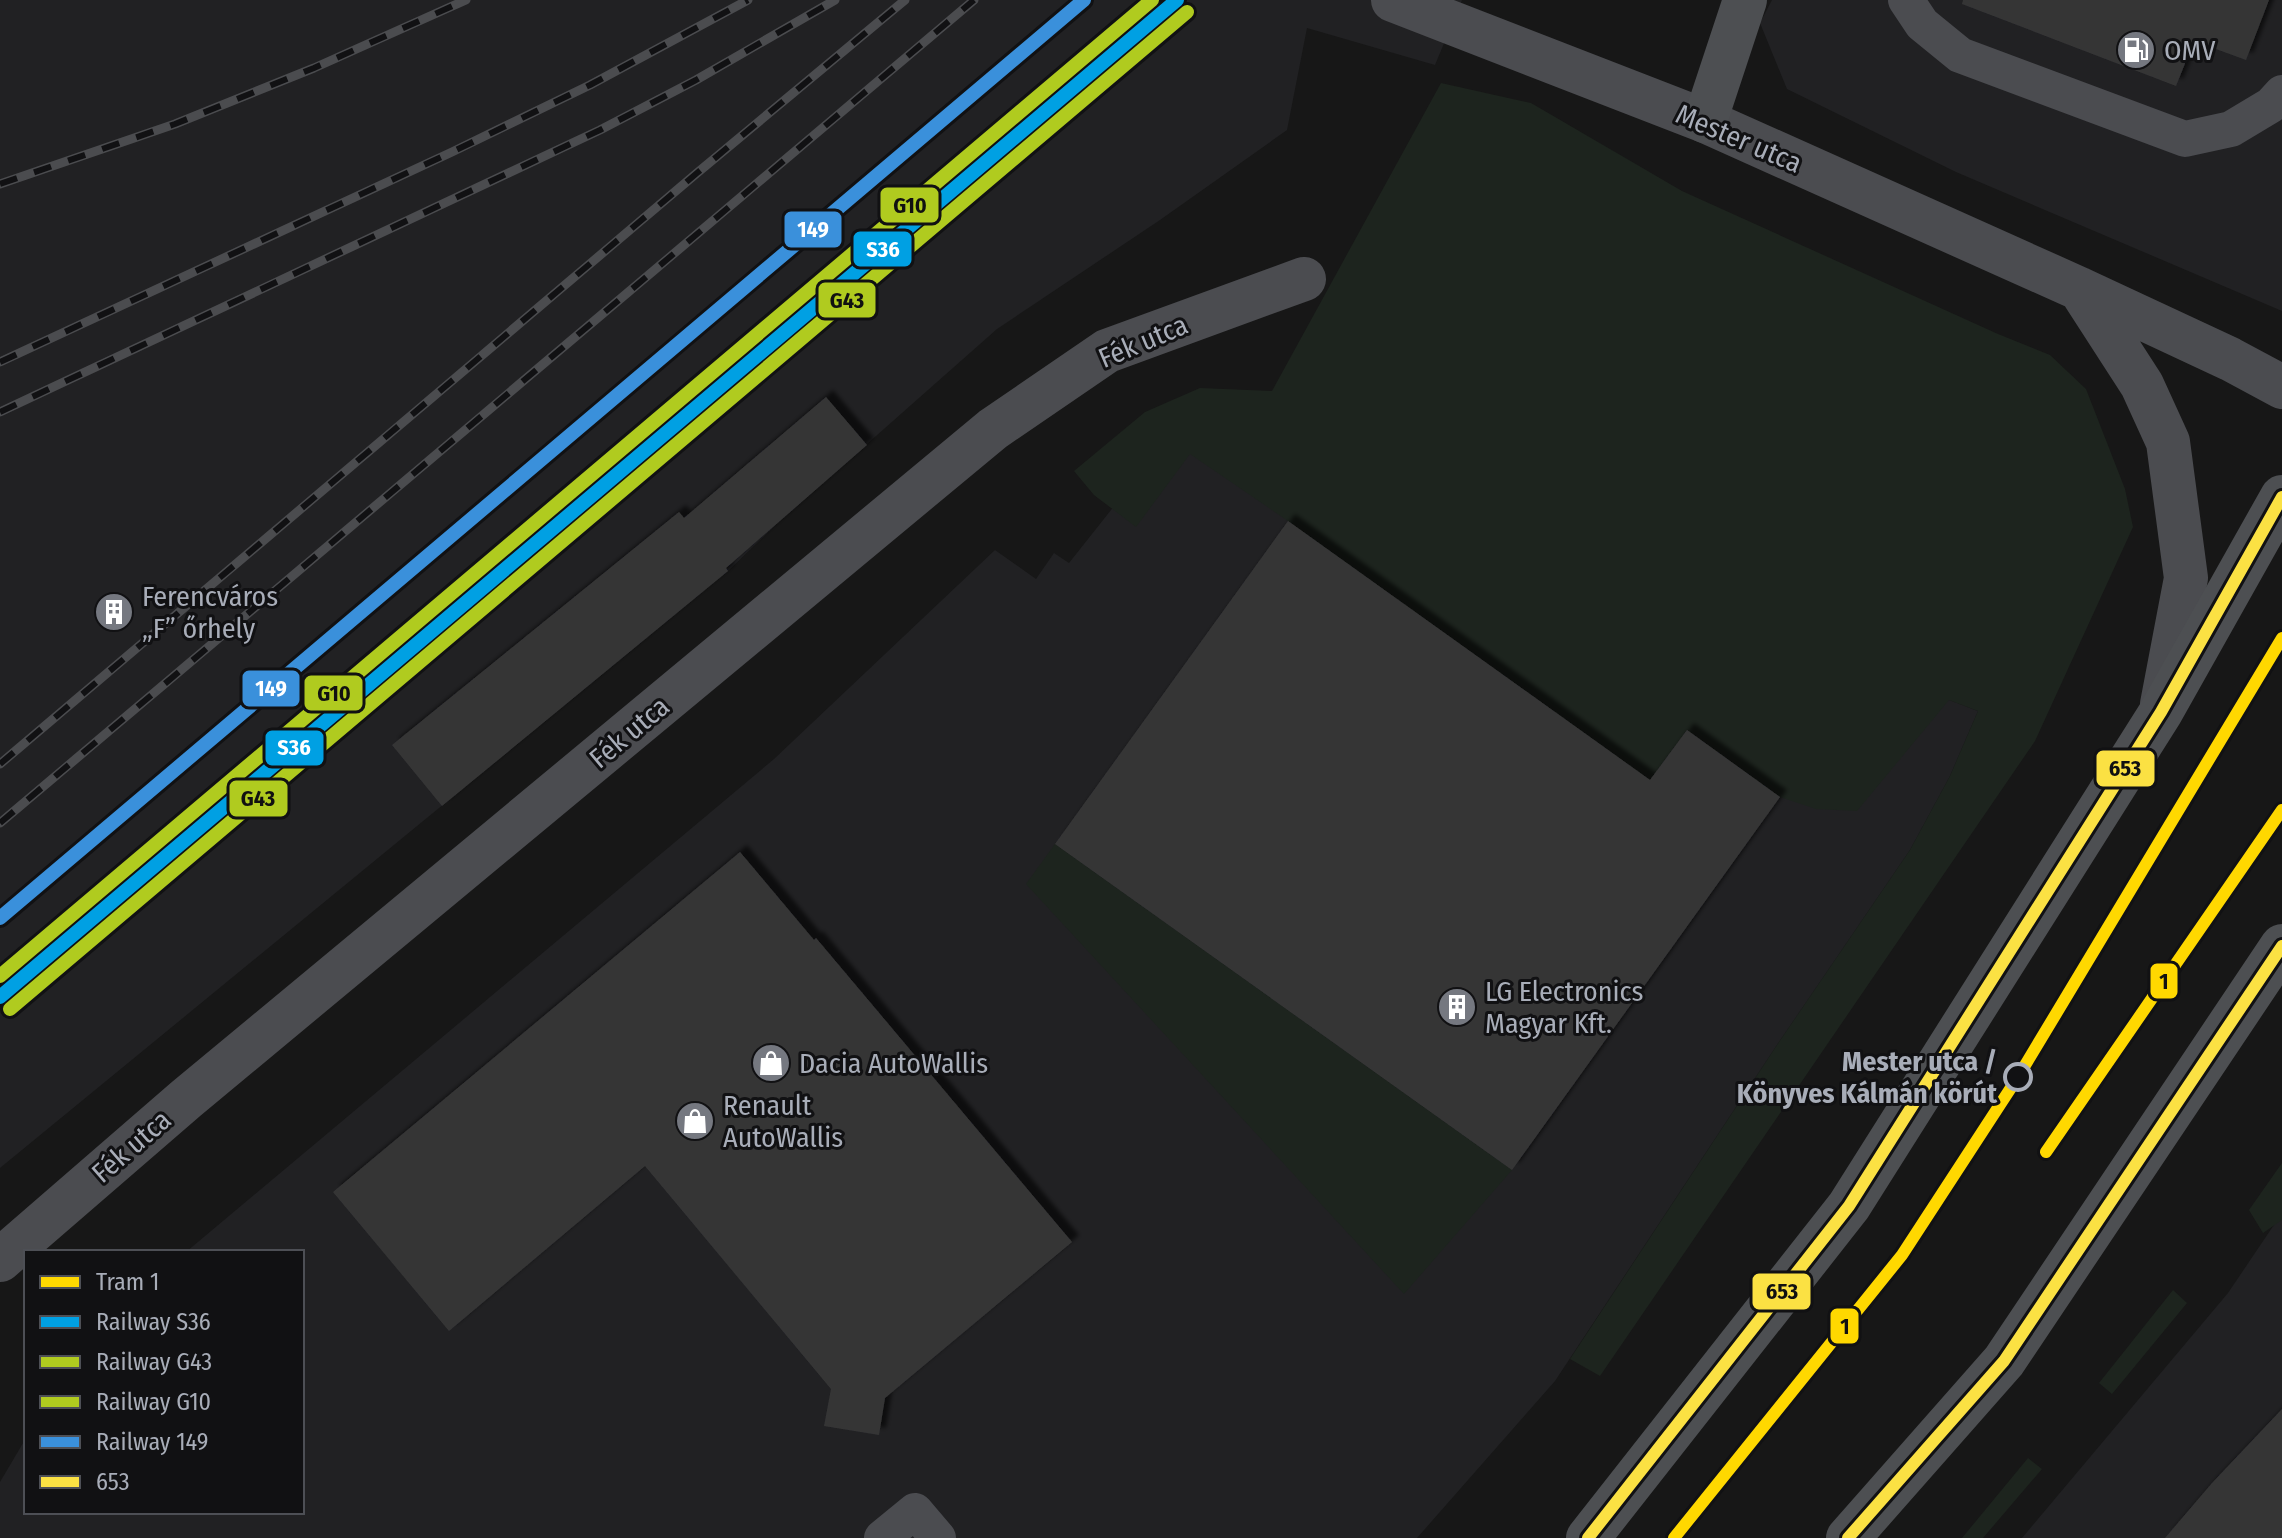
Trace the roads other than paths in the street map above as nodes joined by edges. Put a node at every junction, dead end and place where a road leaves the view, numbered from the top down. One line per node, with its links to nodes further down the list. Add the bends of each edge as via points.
1 (1393, 0): 5 (street, Mester utca)
2 (1745, 0): 5 (main road)
3 (1920, 8): 4 (lane, via 1960,55 2185,139 2231,129)
4 (2282, 93)
5 (1705, 121): 7 (street, Mester utca)
6 (1304, 279): 12 (street, Fék utca, via 1107,351 993,429)
7 (2080, 289): 8 (street, Mester utca); 10 (street, via 2142,385 2168,442 2186,578)
8 (2282, 387)
9 (2282, 497): 10 (main road)
10 (2161, 712): 15 (main road, via 1849,1206)
11 (2282, 946): 16 (main road, via 2004,1361)
12 (0, 1260)
13 (882, 1538): 14 (lane, via 915,1511)
14 (938, 1538)
15 (1588, 1538)
16 (1848, 1538)

